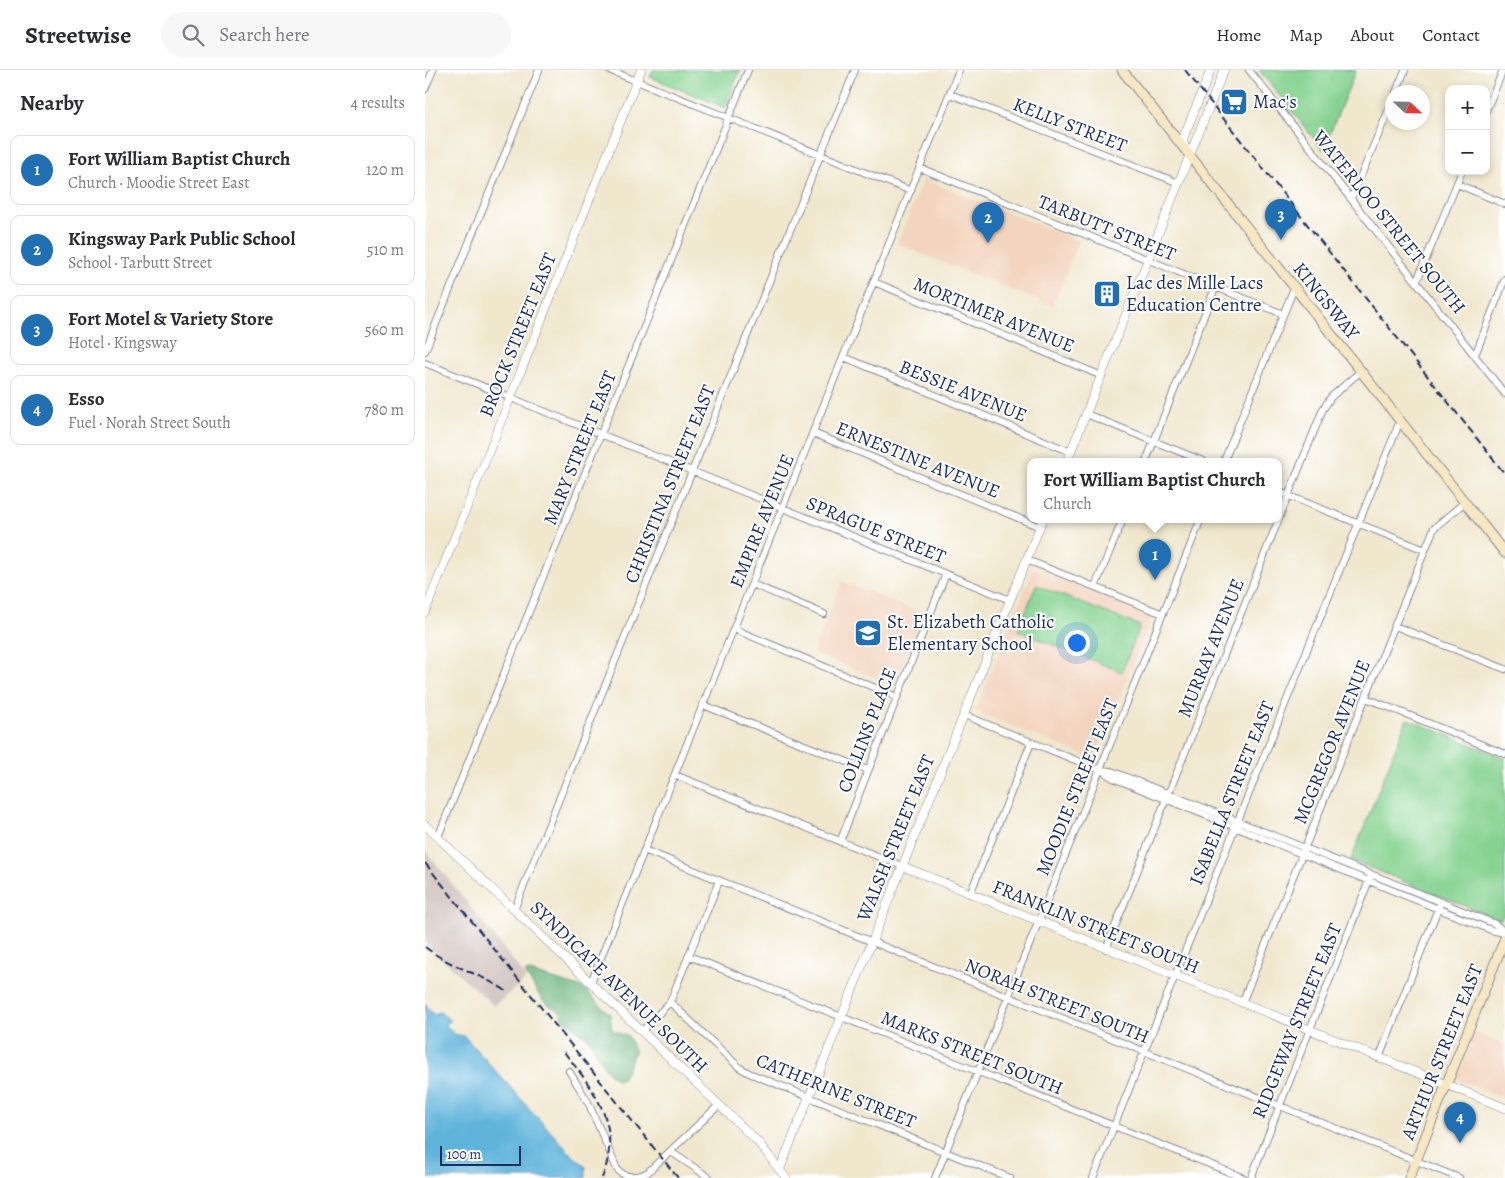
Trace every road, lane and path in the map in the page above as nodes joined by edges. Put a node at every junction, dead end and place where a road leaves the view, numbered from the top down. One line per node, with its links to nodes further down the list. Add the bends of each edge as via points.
1 (433, 70): 16 (street)
2 (539, 70): 37 (street)
3 (609, 70): 14 (street)
4 (641, 70): 14 (street, BROCK STREET EAST)
5 (748, 70): 19 (street, MARY STREET EAST)
6 (855, 70): 21 (street, CHRISTINA STREET EAST)
7 (959, 70): 17 (street, EMPIRE AVENUE)
8 (1211, 70): 22 (street, via 1184,136)
9 (1224, 70): 22 (street)
10 (1249, 70): 28 (street, WATERLOO STREET SOUTH)
11 (1405, 70): 15 (street)
12 (1503, 70): 18 (street)
13 (1121, 71): 22 (main road, KINGSWAY)
14 (637, 81): 19 (street); 44 (street, BROCK STREET EAST)
15 (1398, 85)
16 (425, 89)
17 (950, 94): 23 (street, EMPIRE AVENUE); 25 (street, KELLY STREET)
18 (1490, 101)
19 (729, 118): 21 (street); 48 (street, MARY STREET EAST)
20 (1385, 119): 28 (street)
21 (821, 155): 27 (street); 55 (street, CHRISTINA STREET EAST)
22 (1189, 157): 25 (street); 35 (main road, KINGSWAY)
23 (920, 168): 27 (street, EMPIRE AVENUE); 30 (street, TARBUTT STREET)
24 (1460, 175): 26 (street)
25 (1179, 183): 30 (street)
26 (1457, 184): 29 (street); 32 (street)
27 (911, 191): 33 (street, EMPIRE AVENUE)
28 (1351, 199): 32 (street, WATERLOO STREET SOUTH)
29 (1505, 204)
30 (1148, 260): 34 (street, TARBUTT STREET); 42 (street)
31 (1505, 279): 38 (street)
32 (1417, 281): 38 (street, WATERLOO STREET SOUTH)
33 (874, 282): 39 (street, EMPIRE AVENUE); 42 (street, MORTIMER AVENUE)
34 (1215, 288): 36 (street, TARBUTT STREET); 49 (street)
35 (1294, 288): 36 (street); 41 (main road, KINGSWAY)
36 (1283, 314): 54 (street)
37 (425, 350)
38 (1475, 354): 43 (street, WATERLOO STREET SOUTH)
39 (844, 358): 47 (street, EMPIRE AVENUE); 50 (street, BESSIE AVENUE)
40 (425, 363): 44 (street, SPRAGUE STREET)
41 (1361, 371): 46 (main road, KINGSWAY); 57 (street, MURRAY AVENUE, via 1327,403)
42 (1102, 376): 45 (street)
43 (1505, 394)
44 (511, 398): 48 (street, SPRAGUE STREET); 76 (street, BROCK STREET EAST)
45 (1086, 414): 49 (street); 50 (street)
46 (1400, 421): 58 (main road, KINGSWAY); 67 (street, ISABELLA STREET EAST)
47 (813, 433): 59 (street, EMPIRE AVENUE); 61 (street, ERNESTINE AVENUE)
48 (601, 435): 55 (street, SPRAGUE STREET); 94 (street, MARY STREET EAST)
49 (1154, 442): 52 (street); 53 (street)
50 (1071, 452): 51 (street)
51 (1068, 458)
52 (1147, 458)
53 (1195, 458)
54 (1225, 458)
55 (692, 472): 59 (street, SPRAGUE STREET); 103 (street, CHRISTINA STREET EAST)
56 (1282, 493): 57 (street)
57 (1290, 496): 60 (street, MURRAY AVENUE); 67 (street)
58 (1465, 502): 69 (street, MCGREGOR AVENUE, via 1434,528); 70 (main road, KINGSWAY)
59 (783, 508): 72 (street, SPRAGUE STREET); 73 (street, EMPIRE AVENUE)
60 (1282, 516)
61 (1027, 522)
62 (1030, 523): 68 (street, ERNESTINE AVENUE)
63 (1042, 523): 68 (street, WALSH STREET EAST)
64 (1121, 523): 74 (street)
65 (1199, 523): 78 (street, MOODIE STREET EAST)
66 (1279, 523): 91 (street, MURRAY AVENUE)
67 (1357, 523): 69 (street); 92 (street, ISABELLA STREET EAST)
68 (1040, 527): 71 (street, WALSH STREET EAST)
69 (1425, 550): 79 (street, MCGREGOR AVENUE)
70 (1505, 552)
71 (1027, 560): 74 (street); 75 (street, WALSH STREET EAST)
72 (946, 574): 75 (street, SPRAGUE STREET); 82 (street, COLLINS PLACE)
73 (752, 584): 77 (street); 80 (street, EMPIRE AVENUE)
74 (1095, 587): 78 (street)
75 (1011, 600): 85 (street, WALSH STREET EAST)
76 (425, 612)
77 (824, 614)
78 (1163, 614): 89 (street, MOODIE STREET EAST)
79 (1395, 626): 81 (street); 83 (street, MCGREGOR AVENUE)
80 (734, 629): 82 (street); 84 (street, EMPIRE AVENUE)
81 (1505, 669)
82 (897, 696): 88 (street, COLLINS PLACE)
83 (1366, 698): 87 (street); 97 (street, MCGREGOR AVENUE)
84 (703, 705): 88 (street); 90 (street, EMPIRE AVENUE)
85 (964, 715): 86 (street); 98 (street, WALSH STREET EAST)
86 (1031, 742): 89 (street); 101 (street)
87 (1505, 754)
88 (868, 770): 95 (street, COLLINS PLACE)
89 (1100, 770): 91 (street, via 1111,771); 104 (street, MOODIE STREET EAST)
90 (675, 775): 95 (street, FRANKLIN STREET SOUTH); 96 (street, EMPIRE AVENUE)
91 (1167, 797): 92 (street); 108 (street, MURRAY AVENUE)
92 (1235, 824): 97 (street); 110 (street, ISABELLA STREET EAST)
93 (425, 825): 94 (street, SYNDICATE AVENUE SOUTH)
94 (438, 837): 103 (street, SYNDICATE AVENUE SOUTH)
95 (840, 842): 98 (street, FRANKLIN STREET SOUTH)
96 (644, 850): 100 (street, NORAH STREET SOUTH); 111 (street, EMPIRE AVENUE)
97 (1304, 851): 99 (street); 114 (street, MCGREGOR AVENUE)
98 (902, 866): 101 (street, FRANKLIN STREET SOUTH); 107 (street, WALSH STREET EAST)
99 (1370, 878): 102 (street); 116 (street, RIDGEWAY STREET EAST)
100 (719, 881): 107 (street, NORAH STREET SOUTH); 109 (street)
101 (970, 894): 104 (street, FRANKLIN STREET SOUTH)
102 (1439, 906): 105 (street, via 1491,930); 119 (street)
103 (515, 910): 111 (street, SYNDICATE AVENUE SOUTH)
104 (1038, 922): 108 (street, FRANKLIN STREET SOUTH); 112 (street, MOODIE STREET EAST)
105 (1505, 932)
106 (1505, 938): 122 (main road, ARTHUR STREET EAST)
107 (872, 941): 112 (street, NORAH STREET SOUTH); 115 (street, WALSH STREET EAST)
108 (1106, 949): 110 (street, FRANKLIN STREET SOUTH)
109 (689, 956): 113 (street); 115 (street, MARKS STREET SOUTH)
110 (1175, 976): 114 (street, FRANKLIN STREET SOUTH); 118 (street, ISABELLA STREET EAST)
111 (591, 982): 117 (street, SYNDICATE AVENUE SOUTH)
112 (1008, 997): 118 (street, NORAH STREET SOUTH); 121 (street, MOODIE STREET EAST)
113 (671, 1002): 117 (street); 123 (street, CATHERINE STREET, via 739,1067)
114 (1242, 1003): 116 (street, FRANKLIN STREET SOUTH)
115 (841, 1017): 121 (street, MARKS STREET SOUTH); 123 (street, WALSH STREET EAST)
116 (1310, 1030): 119 (street, FRANKLIN STREET SOUTH); 125 (street, RIDGEWAY STREET EAST)
117 (642, 1031): 124 (street, SYNDICATE AVENUE SOUTH)
118 (1144, 1052): 125 (street, NORAH STREET SOUTH); 127 (street, ISABELLA STREET EAST)
119 (1379, 1058): 122 (street, FRANKLIN STREET SOUTH)
120 (569, 1072): 128 (street, via 588,1102 621,1175 640,1177)
121 (978, 1072): 127 (street, MARKS STREET SOUTH); 129 (street, MOODIE STREET EAST)
122 (1446, 1085): 126 (street, FRANKLIN STREET SOUTH); 130 (main road, ARTHUR STREET EAST)
123 (809, 1097): 129 (street, CATHERINE STREET); 131 (street, WALSH STREET EAST)
124 (719, 1106): 128 (street); 131 (street, SYNDICATE AVENUE SOUTH, via 758,1142)
125 (1279, 1106): 130 (street, NORAH STREET SOUTH); 138 (street, RIDGEWAY STREET EAST)
126 (1505, 1108)
127 (1114, 1127): 136 (street, ISABELLA STREET EAST); 137 (street, MARKS STREET SOUTH)
128 (671, 1152): 132 (street)
129 (945, 1152): 134 (street, MOODIE STREET EAST); 135 (street, CATHERINE STREET)
130 (1416, 1161): 139 (main road, ARTHUR STREET EAST); 140 (street, NORAH STREET SOUTH)
131 (780, 1169): 133 (street, SYNDICATE AVENUE SOUTH)
132 (710, 1178)
133 (786, 1178)
134 (935, 1178)
135 (1010, 1178)
136 (1093, 1178)
137 (1244, 1178)
138 (1251, 1178)
139 (1409, 1178)
140 (1459, 1178)

